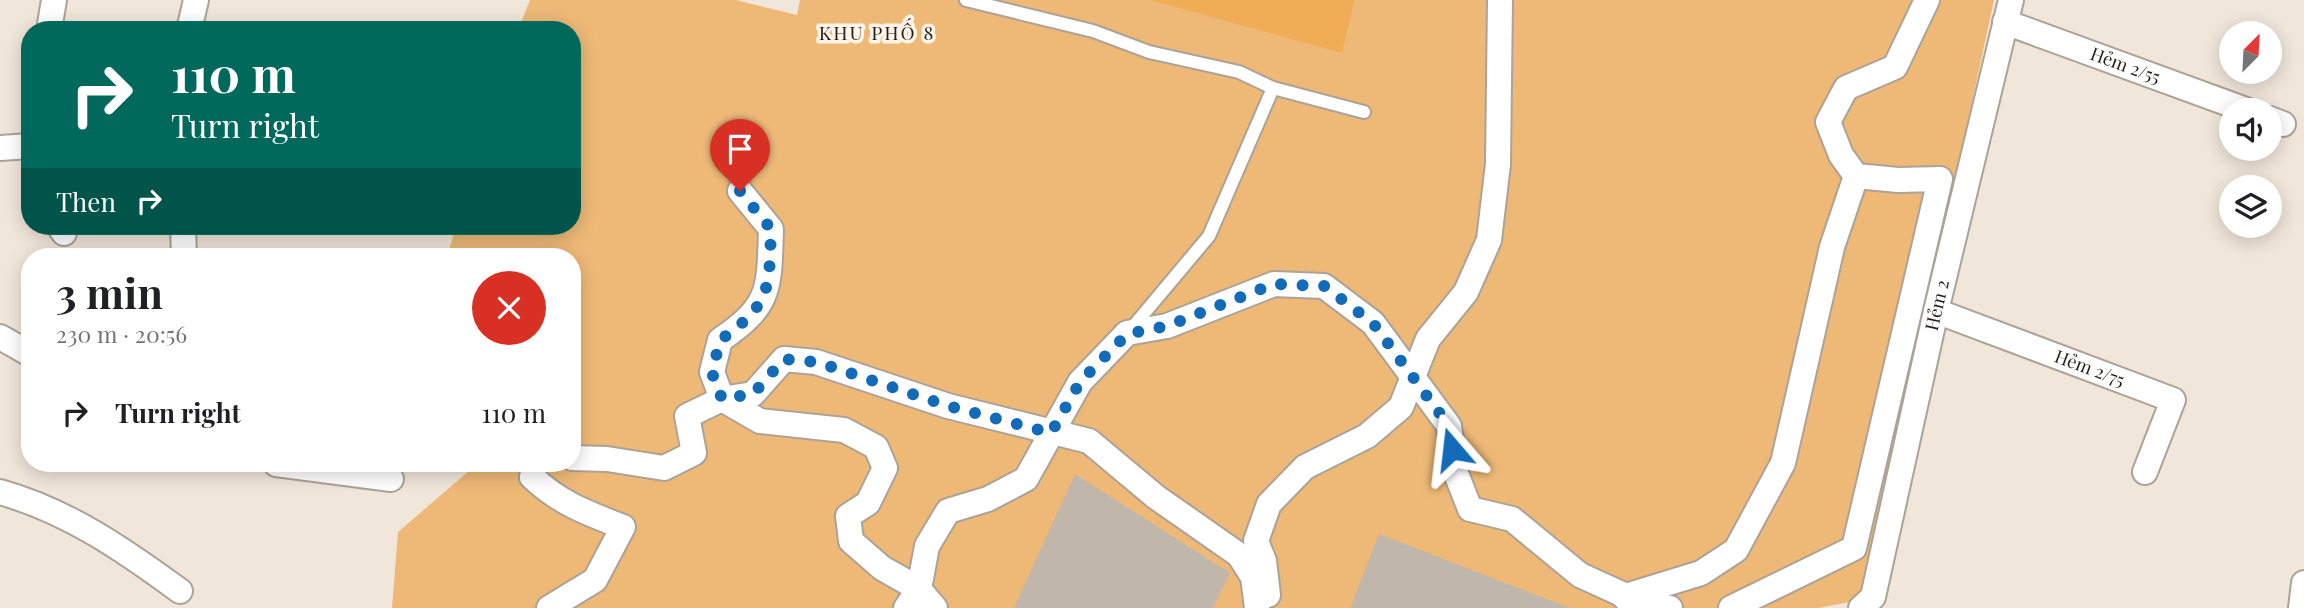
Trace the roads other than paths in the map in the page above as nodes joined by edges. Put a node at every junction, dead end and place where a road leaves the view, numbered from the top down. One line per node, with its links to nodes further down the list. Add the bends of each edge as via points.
1 (54, 0): 7 (street)
2 (197, 0): 8 (street)
3 (966, 0): 9 (lane, via 1093,31 1149,52 1239,72)
4 (1500, 0): 20 (street, via 1498,164 1489,240 1466,292 1428,339)
5 (1927, 0): 14 (street, via 1895,67 1846,88 1828,122)
6 (2008, 11): 10 (street, Hẻm 2/55); 16 (street, Hẻm 2)
7 (50, 21)
8 (191, 21)
9 (1273, 88): 11 (lane); 17 (lane, via 1209,236)
10 (2219, 99)
11 (1364, 112)
12 (21, 147): 13 (street)
13 (0, 148)
14 (1856, 176): 31 (street, via 1832,247 1783,463 1736,550 1701,573); 37 (street, via 1940,179 1854,548)
15 (740, 191): 21 (street, via 771,229 769,284 749,320 720,340 712,373)
16 (1936, 311): 26 (street, Hẻm 2/75, via 2173,400); 38 (street, Hẻm 2, via 1873,597)
17 (1127, 334): 20 (street, via 1167,326 1274,284 1324,286 1373,323); 22 (street, via 1080,382)
18 (0, 337): 19 (street)
19 (21, 349)
20 (1413, 374): 31 (street, via 1449,426 1455,471 1470,509 1512,519 1580,575); 35 (street, via 1401,407 1367,436 1305,467 1269,504 1256,541 1269,583)
21 (722, 399): 22 (street, via 753,394 784,359 817,362 948,406); 23 (street, via 687,416 694,453 664,468); 30 (street, via 760,421 844,430 876,447 885,468 868,503 848,516 851,541)
22 (1051, 433): 30 (street, via 1026,479 988,499 948,511 927,546); 34 (street, via 1089,441 1156,497 1239,555 1253,577)
23 (581, 458)
24 (337, 472): 27 (street)
25 (533, 472): 32 (street, via 532,477 572,508 624,527 595,580)
26 (2145, 472)
27 (391, 479)
28 (0, 492): 29 (street, via 39,503 89,529)
29 (180, 591)
30 (912, 598): 33 (street)
31 (1624, 602): 36 (street)
32 (549, 608)
33 (935, 608)
34 (1257, 608)
35 (1265, 608)
36 (1670, 608)
37 (1731, 608)
38 (1861, 608)

